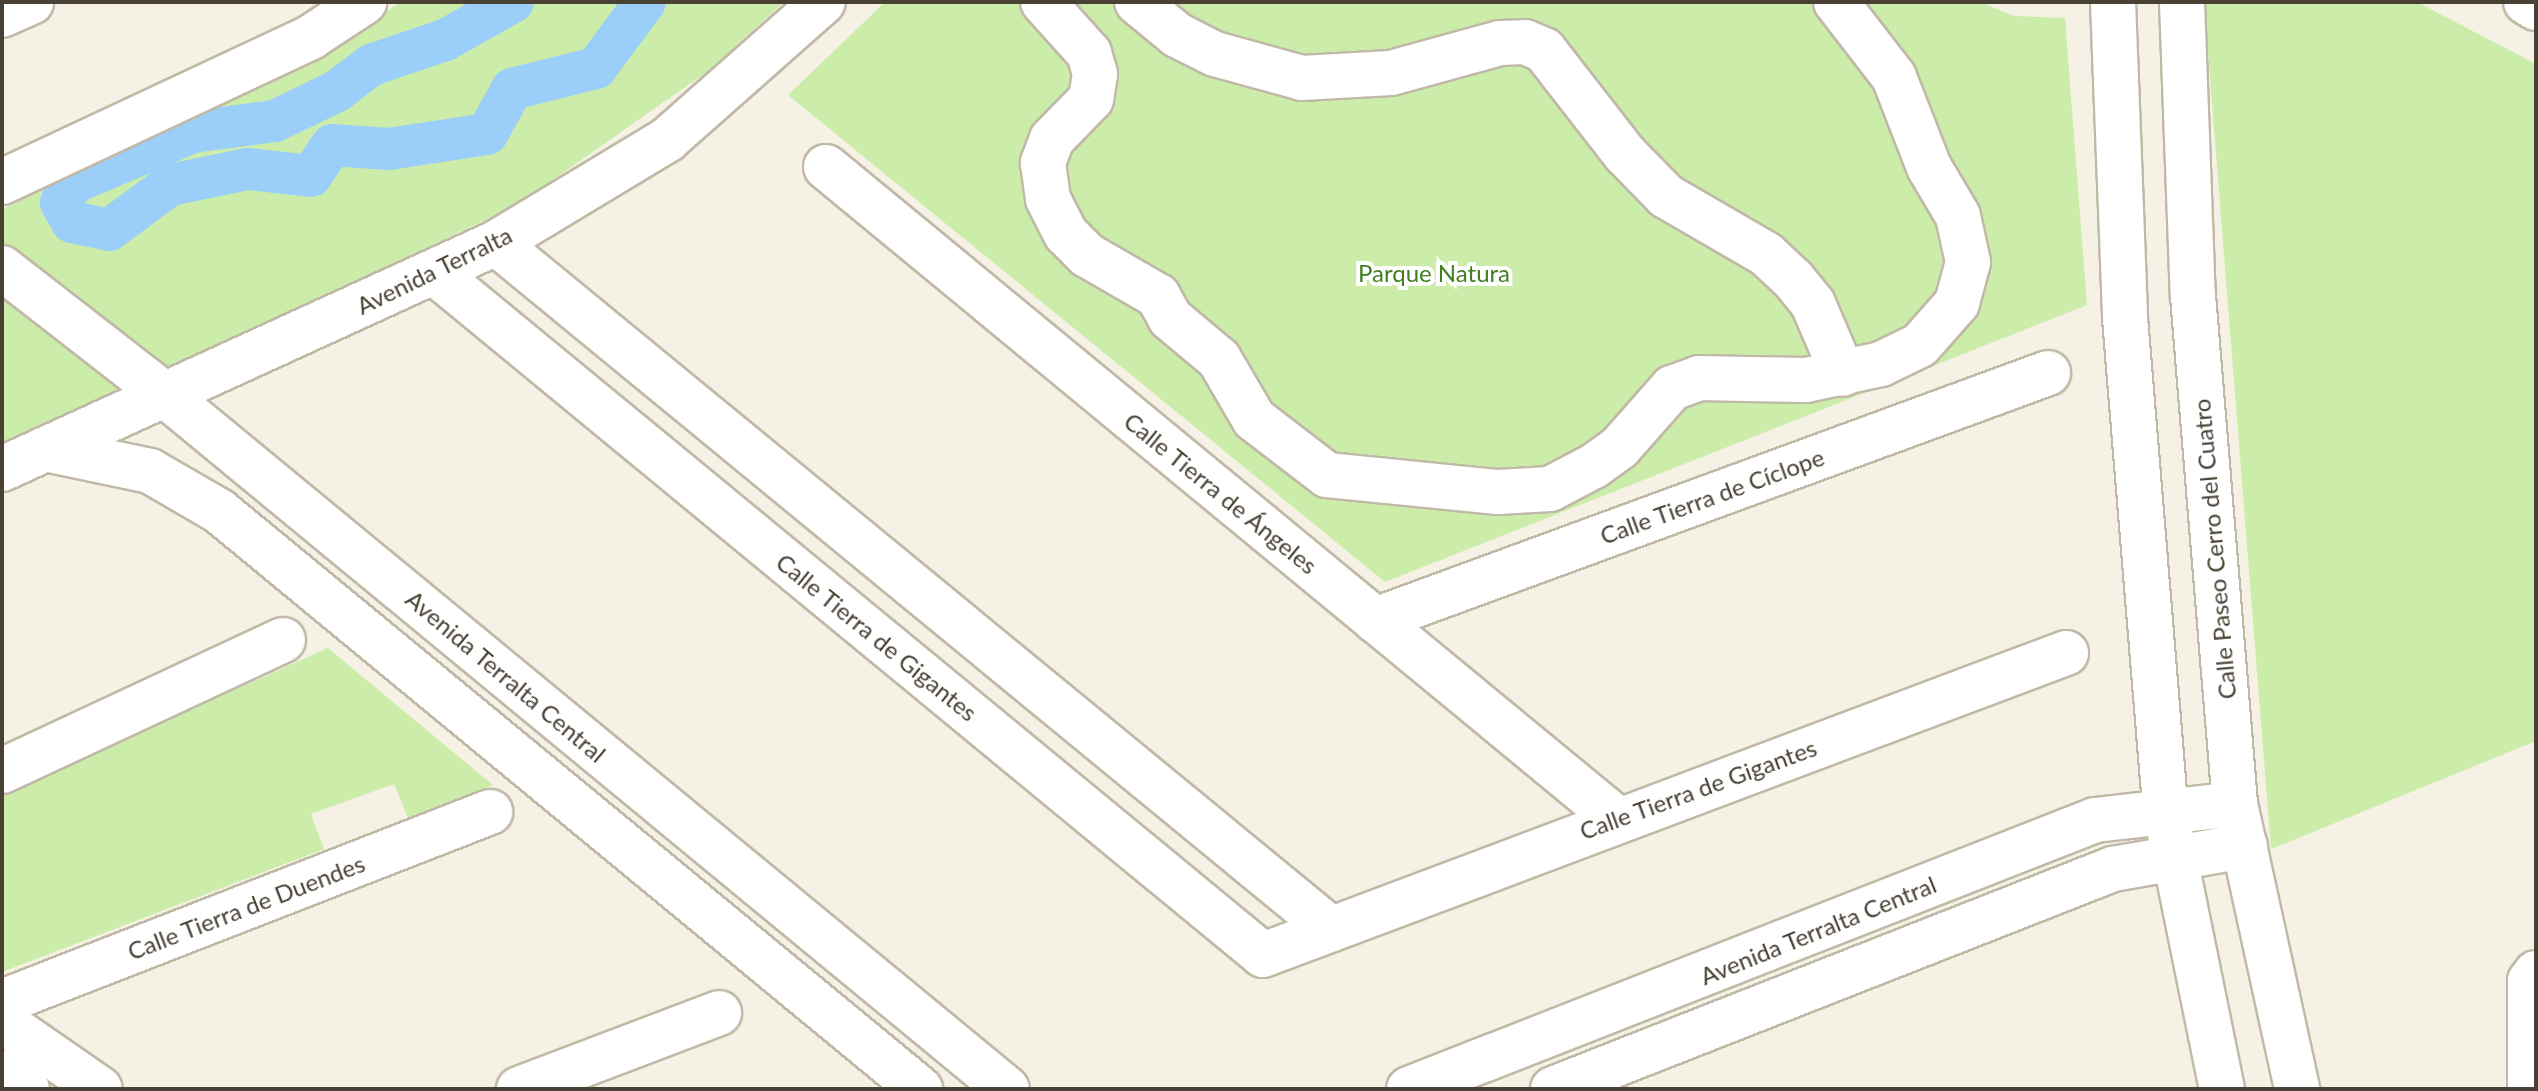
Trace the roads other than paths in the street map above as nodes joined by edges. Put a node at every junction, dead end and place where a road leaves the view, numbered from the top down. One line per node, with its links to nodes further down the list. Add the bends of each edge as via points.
1 (31, 2): 11 (street)
2 (364, 2): 13 (street, via 311,37)
3 (823, 2): 14 (street, Avenida Terralta, via 667,140)
4 (1043, 2): 20 (street, via 1089,53 1095,74 1091,99 1052,139 1043,163 1048,199 1066,234 1087,255 1158,296 1170,318 1219,359 1254,419 1327,475 1498,492 1550,489 1620,447 1672,388 1699,378 1806,380)
5 (1137, 2): 20 (street, via 1177,35 1215,54 1302,78 1391,73 1500,43 1525,42 1544,50 1625,154 1666,196 1766,254 1793,279 1813,304)
6 (1836, 2): 20 (street, via 1894,77 1929,167 1958,216 1968,262 1957,303 1920,345)
7 (2113, 2): 18 (street)
8 (2182, 2): 17 (street, Calle Paseo Cerro del Cuatro)
9 (2526, 2): 10 (street)
10 (2536, 8)
11 (2, 15)
12 (826, 167): 24 (street, Calle Tierra de Ángeles)
13 (2, 182)
14 (496, 243): 16 (street, Avenida Terralta); 34 (street)
15 (2, 268): 21 (street, Avenida Terralta Central)
16 (434, 272): 21 (street, Avenida Terralta); 34 (street, Calle Tierra de Gigantes, via 1263,955)
17 (2193, 296): 18 (street); 28 (street, Calle Paseo Cerro del Cuatro)
18 (2125, 318): 29 (street)
19 (2048, 373): 24 (street, Calle Tierra de Cíclope)
20 (1843, 374)
21 (165, 395): 22 (street, Avenida Terralta); 45 (street, Avenida Terralta Central)
22 (45, 449): 23 (street, Avenida Terralta); 44 (street, via 150,471 219,511)
23 (2, 469)
24 (1375, 620): 31 (street, Calle Tierra de Ángeles)
25 (283, 640): 27 (street)
26 (2066, 653): 31 (street, Calle Tierra de Gigantes)
27 (2, 771)
28 (2235, 804): 29 (street, Avenida Terralta Central); 32 (street, Calle Paseo Cerro del Cuatro)
29 (2165, 809): 33 (street); 40 (street, Avenida Terralta Central, via 2095,820)
30 (490, 812): 36 (street, Calle Tierra de Duendes)
31 (1617, 819): 34 (street, Calle Tierra de Gigantes)
32 (2245, 846): 33 (street, Avenida Terralta Central); 49 (street, Calle Paseo Cerro del Cuatro)
33 (2173, 857): 47 (street, Avenida Terralta Central, via 2113,869); 48 (street)
34 (1331, 929)
35 (2536, 973): 50 (street, via 2530,981)
36 (2, 1002)
37 (719, 1013): 43 (street)
38 (2, 1021): 42 (street)
39 (2, 1072): 41 (street)
40 (1500, 1073): 46 (street, Avenida Terralta Central)
41 (27, 1089)
42 (100, 1089)
43 (519, 1089)
44 (920, 1089)
45 (1007, 1089)
46 (1409, 1089)
47 (1553, 1089)
48 (2222, 1089)
49 (2297, 1089)
50 (2530, 1089)

